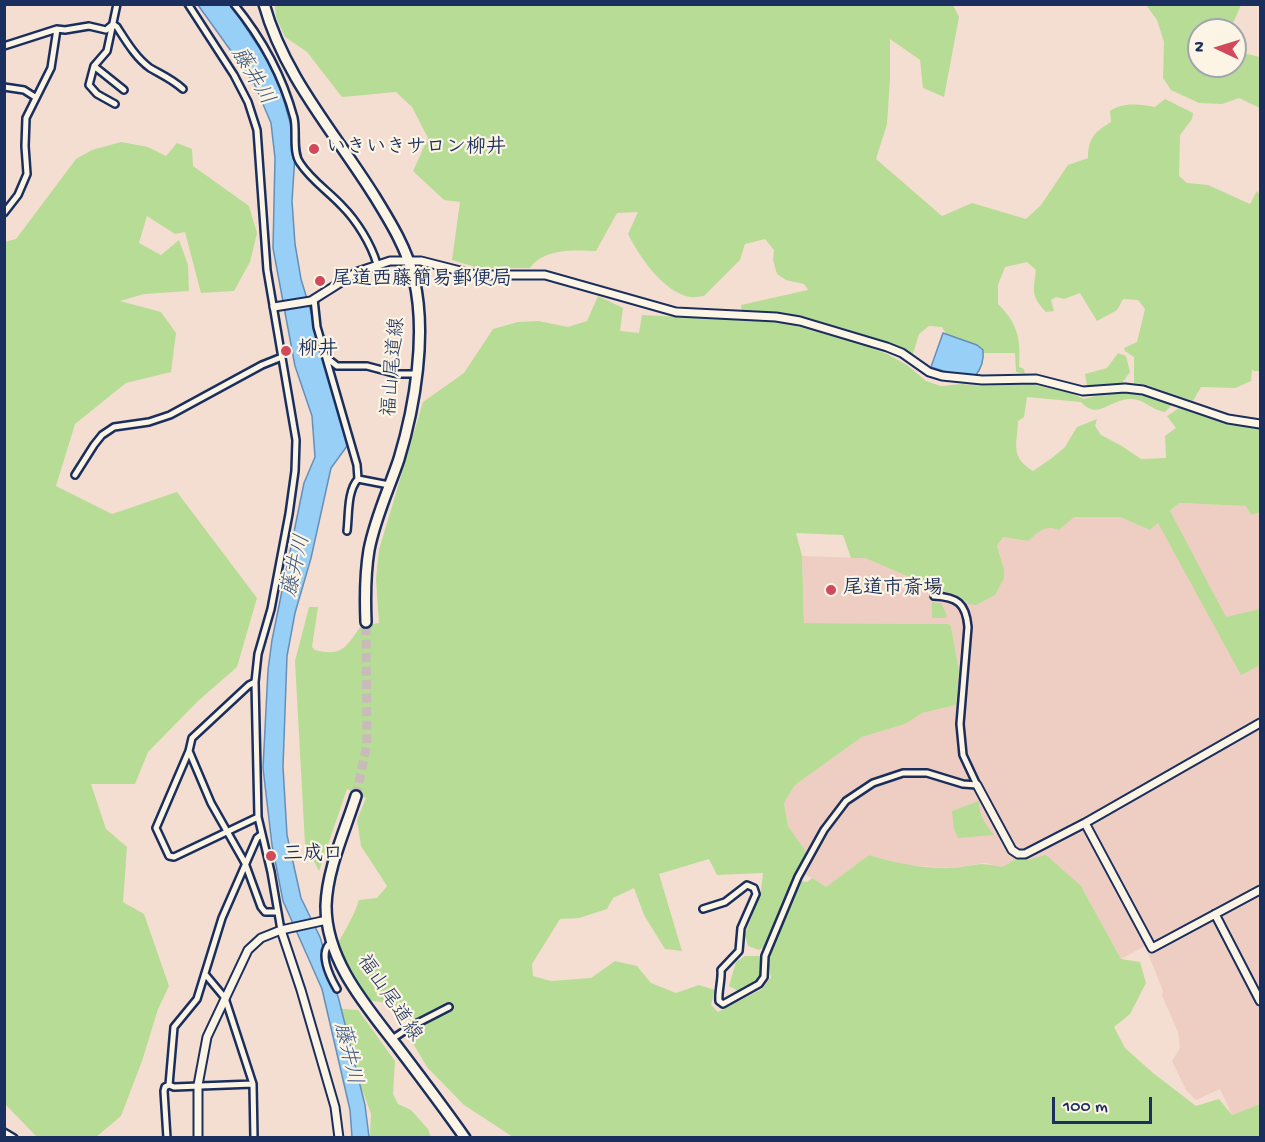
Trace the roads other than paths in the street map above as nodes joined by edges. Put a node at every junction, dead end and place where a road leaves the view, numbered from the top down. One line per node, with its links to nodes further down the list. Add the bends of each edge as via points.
1 (117, 4): 5 (street)
2 (188, 4): 20 (street, via 234,75 257,130 267,270)
3 (234, 4): 9 (street)
4 (264, 4): 10 (main road, 福山尾道線, via 271,30)
5 (113, 24): 6 (street, via 106,30 89,26); 8 (street, via 107,51); 12 (street, via 150,68)
6 (57, 29): 7 (street); 14 (street, via 51,68)
7 (4, 46)
8 (94, 66): 13 (street); 15 (street, via 88,85)
9 (277, 68): 10 (street); 18 (street, via 295,121 298,160 362,230)
10 (292, 73): 17 (main road, 福山尾道線, via 395,230)
11 (4, 87): 14 (street, via 24,90)
12 (183, 88)
13 (124, 90)
14 (35, 97): 16 (street, via 26,118 27,174)
15 (116, 105)
16 (4, 213)
17 (408, 260): 18 (street); 23 (main road, 福山尾道線, via 418,309); 24 (street, via 476,275 545,275 676,312 800,321 887,347 942,376 1036,379 1083,391 1143,390 1228,419)
18 (377, 264): 19 (street)
19 (311, 300): 20 (street); 22 (street)
20 (274, 307): 21 (street)
21 (282, 357): 25 (street, via 170,415 114,427 102,435); 31 (street, via 296,440 295,471)
22 (325, 357): 23 (street, via 337,366 367,366 397,374); 26 (street)
23 (416, 374): 27 (main road, 福山尾道線, via 409,419)
24 (1260, 423)
25 (75, 475)
26 (358, 478): 27 (street); 28 (street, via 351,493)
27 (389, 485): 30 (main road, 福山尾道線, via 370,547 364,590)
28 (347, 531)
29 (934, 596): 34 (street, via 950,597 967,616 960,724 963,755)
30 (366, 622)
31 (255, 682): 33 (street, via 192,738); 36 (street)
32 (1260, 723): 37 (street)
33 (189, 751): 38 (street); 38 (street, via 156,828 169,856)
34 (977, 785): 37 (street, via 1012,850 1018,854); 42 (street, via 927,773 903,773 873,783 846,801 824,830 798,877 765,956 764,977 759,984 723,1004 718,996 721,970 739,951 741,928 756,894 754,888 747,885 725,902)
35 (356, 796): 45 (main road, 福山尾道線, via 332,869)
36 (258, 817): 38 (street); 39 (street)
37 (1085, 823): 44 (street, via 1152,948)
38 (228, 831): 40 (street)
39 (262, 834): 40 (street); 43 (street)
40 (245, 863): 43 (street, via 261,907 265,912); 48 (street)
41 (1260, 890): 44 (street)
42 (703, 909)
43 (277, 912): 46 (street)
44 (1215, 914): 51 (street)
45 (323, 921): 46 (street); 47 (main road, 福山尾道線)
46 (285, 929): 50 (street, via 261,938 248,950); 62 (street)
47 (332, 942): 49 (street, via 324,951); 53 (main road, 福山尾道線, via 360,998)
48 (205, 974): 50 (street); 55 (street, via 196,999 174,1027)
49 (337, 989)
50 (225, 998): 54 (street); 56 (street, via 207,1037)
51 (1260, 1001)
52 (449, 1007): 53 (street)
53 (392, 1039): 63 (main road, 福山尾道線)
54 (253, 1084): 56 (street); 61 (street)
55 (169, 1085): 56 (street); 59 (street, via 164,1092)
56 (198, 1085): 60 (street)
57 (4, 1132): 58 (street)
58 (14, 1137)
59 (167, 1137)
60 (198, 1137)
61 (254, 1137)
62 (339, 1137)
63 (465, 1137)

